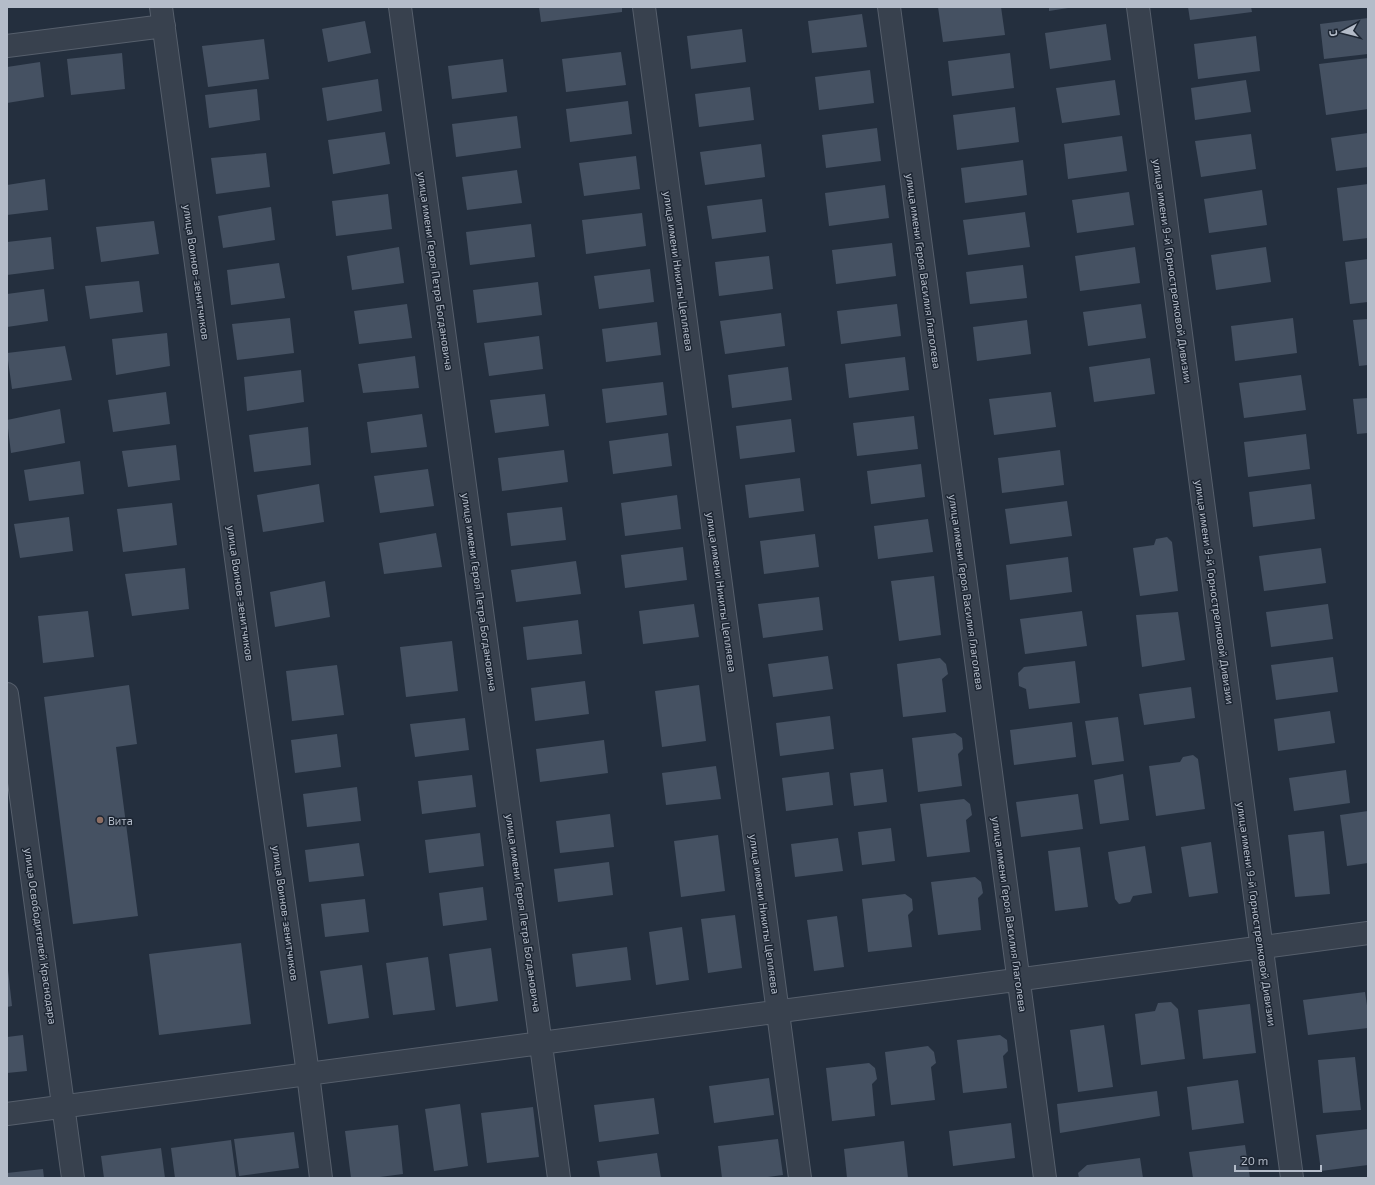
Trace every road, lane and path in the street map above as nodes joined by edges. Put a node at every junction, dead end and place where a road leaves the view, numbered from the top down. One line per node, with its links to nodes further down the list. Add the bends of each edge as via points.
1 (400, 7): 12 (street, улица имени Героя Петра Богдановича)
2 (644, 7): 11 (street, улица имени Никиты Цепляева)
3 (889, 7): 10 (street, улица имени Героя Василия Глаголева)
4 (1138, 7): 9 (street, улица имени 9-й Горнострелковой Дивизии)
5 (162, 16): 6 (street); 13 (street, улица Воинов-зенитчиков)
6 (7, 46)
7 (7, 694): 14 (street, улица Освободителей Краснодара)
8 (1368, 933): 9 (street)
9 (1262, 947): 10 (street); 21 (street, улица имени 9-й Горнострелковой Дивизии)
10 (1019, 979): 11 (street); 20 (street, улица имени Героя Василия Глаголева)
11 (778, 1011): 12 (street); 19 (street, улица имени Никиты Цепляева)
12 (541, 1043): 13 (street); 18 (street, улица имени Героя Петра Богдановича)
13 (308, 1074): 14 (street); 17 (street, улица Воинов-зенитчиков)
14 (64, 1106): 15 (street); 16 (street, улица Освободителей Краснодара)
15 (7, 1114)
16 (73, 1178)
17 (321, 1178)
18 (559, 1178)
19 (800, 1178)
20 (1046, 1178)
21 (1292, 1178)

